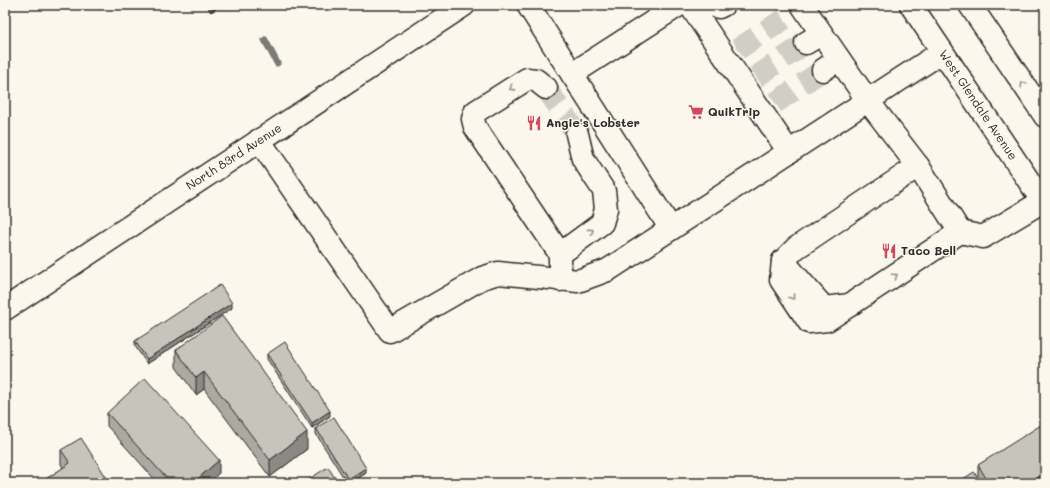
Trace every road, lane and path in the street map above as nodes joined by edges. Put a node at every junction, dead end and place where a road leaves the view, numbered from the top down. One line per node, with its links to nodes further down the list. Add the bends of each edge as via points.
1 (528, 5): 11 (main road)
2 (679, 5): 11 (main road)
3 (690, 5): 17 (main road, via 731,52 750,80 768,107)
4 (709, 5): 5 (main road)
5 (723, 5)
6 (911, 5): 10 (main road, West Glendale Avenue)
7 (970, 5): 14 (main road, one-way to 7)
8 (455, 7): 16 (main road, North 83rd Avenue)
9 (798, 10): 13 (main road, via 831,64)
10 (942, 52): 13 (main road); 19 (main road, West Glendale Avenue)
11 (572, 74): 20 (main road)
12 (546, 88): 22 (main road, one-way to 22, via 536,80 527,79 475,112 473,119 475,127)
13 (868, 101): 17 (main road); 18 (main road)
14 (1045, 116)
15 (577, 134): 22 (main road, one-way to 15, via 602,223 606,209 604,191 583,159)
16 (259, 140): 23 (main road, via 390,331 482,278 498,273); 24 (main road, North 83rd Avenue)
17 (789, 152): 20 (main road)
18 (918, 166): 21 (main road); 21 (main road, one-way to 21, via 796,248 783,261 781,280 810,322 827,320)
19 (1042, 197): 21 (main road, via 983,238)
20 (671, 229): 23 (main road, via 608,270 578,281)
21 (960, 232)
22 (560, 254): 23 (main road)
23 (560, 280)
24 (5, 309)

